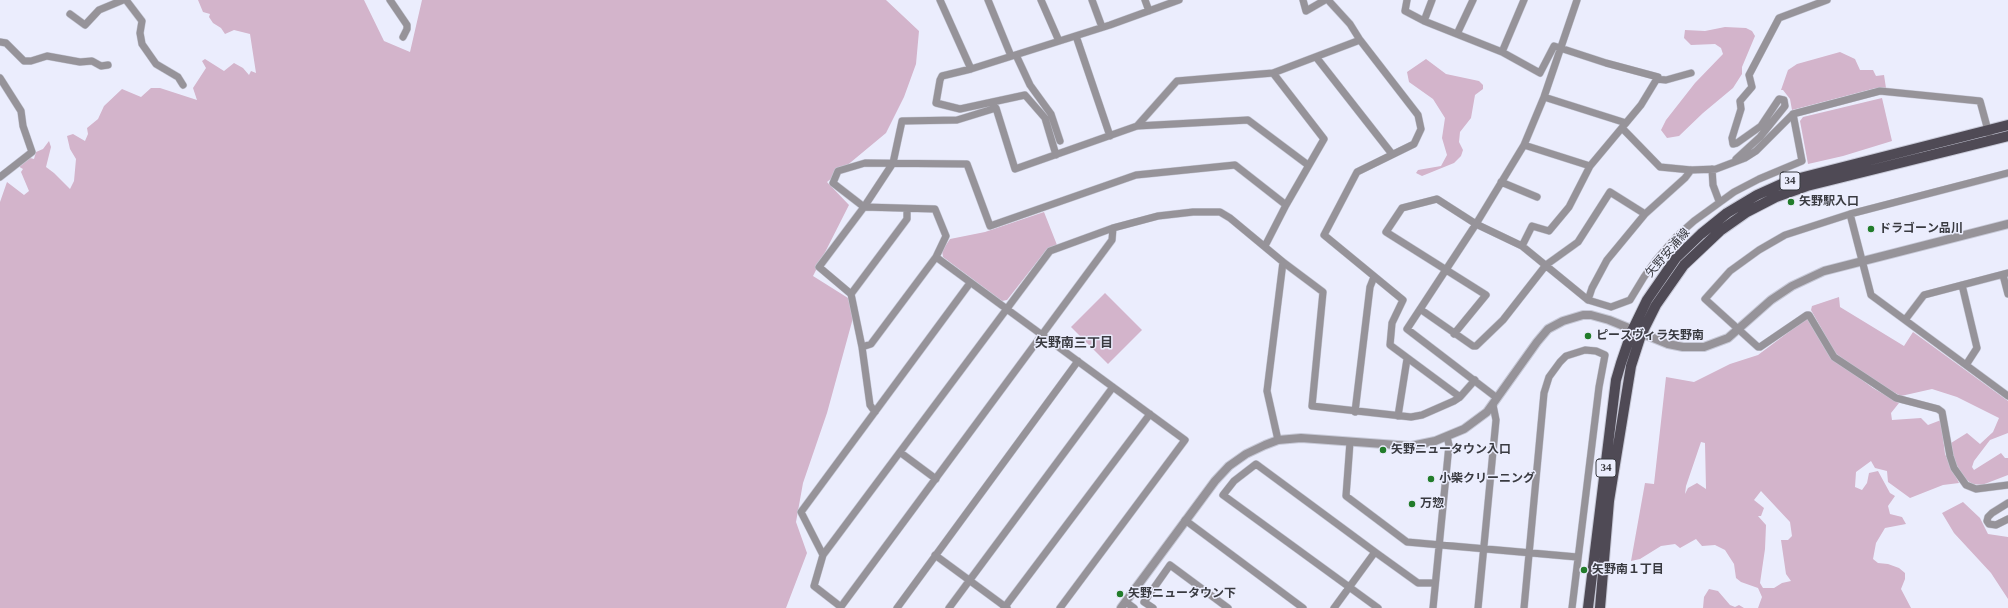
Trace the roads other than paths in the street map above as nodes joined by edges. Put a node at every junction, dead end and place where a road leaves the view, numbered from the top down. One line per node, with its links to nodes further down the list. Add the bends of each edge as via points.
1 (124, 0): 19 (street, via 99,10 85,25); 38 (street, via 142,21 142,44 156,64 178,77)
2 (390, 0): 24 (street, via 407,25)
3 (940, 0): 33 (street)
4 (988, 0): 30 (street)
5 (1042, 0): 26 (street)
6 (1092, 0): 21 (street)
7 (1145, 0): 18 (street)
8 (1179, 0): 18 (street)
9 (1303, 0): 10 (street, via 1306,11)
10 (1325, 0)
11 (1328, 0): 25 (street, via 1350,24)
12 (1407, 0): 20 (street, via 1405,11)
13 (1432, 0): 20 (street)
14 (1473, 0): 22 (street)
15 (1524, 0): 29 (street)
16 (1577, 0): 28 (street)
17 (1827, 0): 52 (street, via 1779,18 1749,75 1752,87 1740,101 1741,108 1732,144 1761,126 1779,99 1784,100 1785,106 1760,137)
18 (1149, 11): 21 (street)
19 (70, 14)
20 (1424, 21): 22 (street)
21 (1102, 27): 23 (street)
22 (1457, 34): 29 (street)
23 (1076, 36): 26 (street); 45 (street)
24 (403, 37)
25 (1360, 40): 31 (street); 50 (street, via 1418,114 1421,129 1414,144)
26 (1058, 41): 30 (street)
27 (0, 42): 32 (street, via 6,43 24,61 47,56 92,62 101,66)
28 (1560, 48): 29 (street, via 1554,46 1540,72); 37 (street, via 1658,76); 39 (street)
29 (1502, 52)
30 (1014, 55): 33 (street); 47 (street, via 1030,85 1052,114)
31 (1316, 57): 34 (street); 50 (street)
32 (108, 65)
33 (971, 69): 51 (street, via 942,76 936,103 960,109 1025,95 1045,118)
34 (1273, 73): 42 (street, via 1177,81); 54 (street, via 1324,139)
35 (1691, 73): 37 (street, via 1666,80)
36 (0, 78): 59 (street, via 21,111 24,132 32,152)
37 (1656, 79): 43 (street, via 1641,105)
38 (183, 85)
39 (1544, 97): 43 (street); 49 (street)
40 (1792, 114): 44 (street, via 1880,91 1980,101); 52 (street, via 1756,151); 62 (street, via 1802,161 1759,179)
41 (2008, 125): 44 (main road, 矢野安浦線 / 34)
42 (1137, 126): 45 (street); 54 (street, via 1248,120)
43 (1624, 126): 55 (street); 57 (street, via 1660,167)
44 (1988, 130): 48 (street); 89 (main road, 矢野安浦線 / 34, via 1804,176 1752,198 1714,223 1676,258 1647,300)
45 (1110, 136): 51 (street)
46 (2008, 136): 48 (main road, 矢野安浦線 / 34)
47 (1060, 141)
48 (1991, 141): 89 (main road, 矢野安浦線 / 34, via 1807,186 1762,204 1720,231 1684,265)
49 (1524, 145): 55 (street); 60 (street)
50 (1392, 154): 79 (street, via 1357,172 1324,235)
51 (1056, 155): 53 (street, via 1015,169 996,108 957,120 902,121)
52 (1734, 161): 56 (street)
53 (893, 163): 63 (street, via 967,164 990,226 1136,175 1235,165); 64 (street); 64 (street, via 865,163 838,171 833,184)
54 (1308, 165): 63 (street)
55 (1590, 166): 72 (street, via 1569,207 1549,231 1532,226)
56 (1712, 169): 57 (street); 62 (street, via 1713,185)
57 (1691, 170): 66 (street)
58 (2008, 173): 67 (street)
59 (0, 177)
60 (1501, 182): 61 (street); 68 (street)
61 (1537, 197)
62 (1719, 201): 84 (street, via 1676,237 1644,276 1630,300 1611,307)
63 (1286, 205): 71 (street)
64 (864, 208): 65 (street); 82 (street, via 819,267)
65 (907, 209): 73 (street, via 935,209 946,236); 82 (street, via 907,219)
66 (1645, 214): 76 (street, via 1610,192 1578,242); 84 (street, via 1607,260)
67 (1850, 214): 74 (street); 88 (street, via 1785,235 1730,271 1705,299)
68 (1476, 224): 72 (street); 77 (street); 77 (street, via 1437,199 1402,208 1386,232)
69 (2008, 224): 74 (street)
70 (1113, 228): 71 (street, via 1158,216 1220,212); 85 (street, via 1050,251); 91 (street, via 1112,240)
71 (1265, 246): 75 (street)
72 (1522, 246): 76 (street)
73 (936, 257): 80 (street); 92 (street, via 871,344)
74 (1862, 261): 87 (street, via 1870,295); 88 (street, via 1824,271 1792,286 1771,300)
75 (1283, 262): 102 (street, via 1323,292 1312,406); 106 (street, via 1267,390)
76 (1546, 265): 84 (street); 90 (street, via 1503,320 1476,346)
77 (1445, 268): 86 (street); 90 (street, via 1486,295)
78 (2006, 274): 81 (street); 83 (street)
79 (1374, 277): 93 (street, via 1403,300 1392,323 1390,345); 102 (street, via 1370,287)
80 (970, 283): 85 (street); 101 (street)
81 (1962, 285): 87 (street, via 1924,294); 95 (street, via 1977,348)
82 (851, 294): 92 (street)
83 (2008, 294)
84 (1588, 300)
85 (1006, 308): 91 (street); 108 (street)
86 (1420, 309): 90 (street); 96 (street, via 1406,329)
87 (1905, 320): 95 (street)
88 (1740, 330): 89 (street, via 1722,341 1704,347 1676,346); 110 (street, via 1760,347 1809,316 1834,357 1885,392 1942,412 1950,456 1954,468 1966,485 1976,489)
89 (1636, 333): 100 (street, via 1609,320 1591,315 1555,324 1537,342); 140 (main road, 矢野安浦線 / 34, via 1616,380); 141 (main road, 矢野安浦線 / 34, via 1609,501)
90 (1454, 334)
91 (1042, 335): 94 (street); 109 (street)
92 (862, 347): 101 (street, via 870,405)
93 (1407, 359): 99 (street); 104 (street)
94 (1078, 361): 97 (street); 119 (street)
95 (1966, 364): 98 (street)
96 (1475, 380): 99 (street); 100 (street)
97 (1113, 387): 103 (street); 121 (street)
98 (2008, 396)
99 (1460, 397): 104 (street, via 1422,415)
100 (1495, 401): 105 (street, via 1487,412 1464,429); 115 (street, via 1496,420)
101 (875, 412): 118 (street, via 801,512)
102 (1355, 412): 104 (street)
103 (1150, 414): 128 (street); 129 (street, via 1185,440)
104 (1398, 416)
105 (1447, 437): 107 (street, via 1411,446); 114 (street, via 1449,445)
106 (1278, 440): 107 (street, via 1301,438); 113 (street, via 1246,454 1229,466)
107 (1350, 442): 114 (street, via 1346,496 1407,542)
108 (901, 453): 109 (street); 118 (street)
109 (936, 479): 125 (street)
110 (2008, 485)
111 (2008, 503): 112 (street, via 1992,513 1987,521 1996,525)
112 (2008, 519)
113 (1185, 520): 124 (street); 133 (street)
114 (1440, 544): 115 (street); 122 (street)
115 (1483, 548): 117 (street); 137 (street)
116 (1375, 552): 122 (street, via 1418,582); 123 (street); 123 (street, via 1256,464 1234,480 1223,495)
117 (1530, 552): 120 (street); 120 (street, via 1546,383 1566,356 1585,350 1596,351 1605,355); 138 (street)
118 (823, 555): 125 (street, via 814,586)
119 (935, 555): 121 (street); 126 (street)
120 (1577, 557): 139 (street)
121 (969, 580): 127 (street); 128 (street)
122 (1435, 583): 136 (street)
123 (1349, 587): 134 (street); 135 (street)
124 (1124, 605): 130 (street)
125 (840, 608)
126 (897, 608)
127 (949, 608)
128 (1005, 608)
129 (1060, 608)
130 (1134, 608)
131 (1153, 608): 132 (street, via 1144,602 1170,565)
132 (1228, 608)
133 (1303, 608)
134 (1334, 608)
135 (1378, 608)
136 (1433, 608)
137 (1478, 608)
138 (1524, 608)
139 (1572, 608)
140 (1588, 608)
141 (1600, 608)

